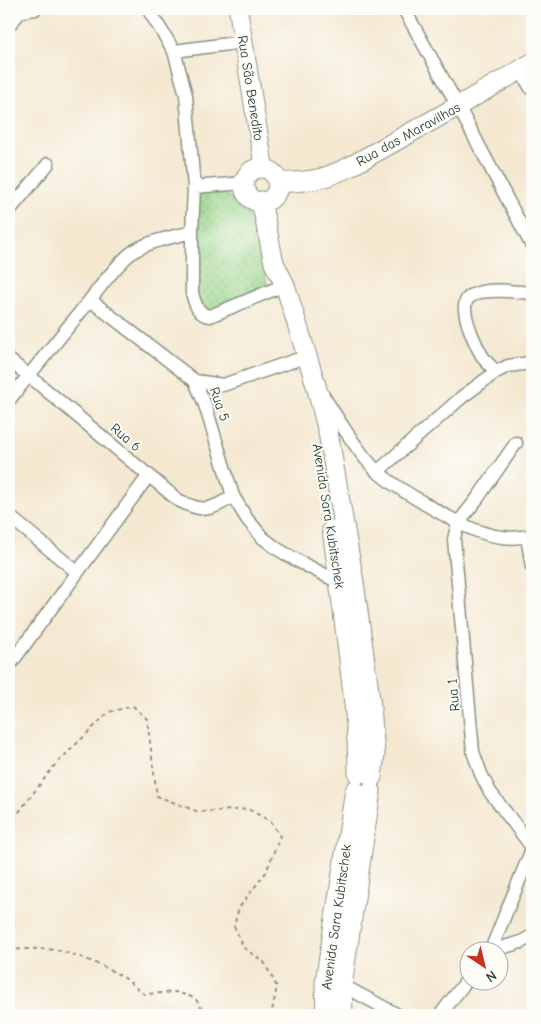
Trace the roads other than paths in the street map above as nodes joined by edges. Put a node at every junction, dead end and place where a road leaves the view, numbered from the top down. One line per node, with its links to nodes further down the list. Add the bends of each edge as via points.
1 (35, 9): 5 (street)
2 (148, 9): 8 (street)
3 (238, 9): 7 (street, Rua São Benedito)
4 (404, 9): 11 (street)
5 (20, 10): 6 (street)
6 (9, 25)
7 (244, 42): 8 (street); 13 (street, Rua São Benedito)
8 (174, 51): 16 (street, via 186,95)
9 (526, 67): 10 (street); 11 (main road, Rua das Maravilhas)
10 (532, 90)
11 (458, 106): 14 (main road, Rua das Maravilhas, via 334,174); 20 (street)
12 (48, 164): 18 (street)
13 (264, 168): 14 (main road, via 273,173); 15 (main road, via 248,173)
14 (277, 183): 17 (main road, via 271,198)
15 (244, 184): 16 (street); 17 (main road, via 248,196)
16 (194, 187): 19 (street)
17 (261, 202): 21 (main road)
18 (9, 211)
19 (192, 232): 22 (street, via 192,293 196,306 205,316); 24 (street, via 151,243 132,252)
20 (532, 246)
21 (274, 263): 22 (main road, Avenida Sara Kubitschek); 25 (main road, via 285,286)
22 (275, 288): 25 (main road, Avenida Sara Kubitschek)
23 (532, 293): 28 (street, via 489,291 472,295 467,300 465,305 471,333 485,360)
24 (90, 300): 29 (street); 30 (street, Rua 5)
25 (302, 358): 31 (street); 32 (main road, Avenida Sara Kubitschek); 44 (main road, Avenida Sara Kubitschek, via 304,388 320,449)
26 (9, 360): 29 (street, Rua 6)
27 (532, 363): 28 (street, via 508,366)
28 (496, 372): 36 (street, via 462,397)
29 (28, 375): 33 (street); 37 (street, Rua 6)
30 (195, 381): 31 (street); 34 (street, Rua 5)
31 (222, 385): 34 (street)
32 (316, 385): 36 (street); 46 (main road, Avenida Sara Kubitschek, via 328,432 354,582 371,706 375,754)
33 (9, 400)
34 (205, 405): 38 (street, Rua 5)
35 (516, 443): 40 (street)
36 (376, 472): 40 (street)
37 (149, 475): 38 (street, Rua 6, via 192,508 206,509); 43 (street)
38 (233, 496): 44 (street, Rua 5, via 263,538 285,554)
39 (9, 516): 43 (street)
40 (458, 523): 41 (street, via 504,537); 47 (street, Rua 1, via 454,539 473,752 490,792)
41 (530, 535): 42 (street)
42 (532, 567)
43 (77, 572): 45 (street)
44 (340, 583): 46 (main road, Avenida Sara Kubitschek)
45 (9, 666)
46 (364, 783): 51 (main road, Avenida Sara Kubitschek); 53 (main road, Avenida Sara Kubitschek, via 325,982)
47 (532, 848): 49 (street)
48 (532, 936): 50 (street)
49 (495, 942)
50 (508, 946)
51 (342, 985): 54 (main road, Avenida Sara Kubitschek); 55 (street)
52 (458, 992): 56 (street)
53 (326, 1015)
54 (343, 1015)
55 (398, 1015)
56 (440, 1015)

